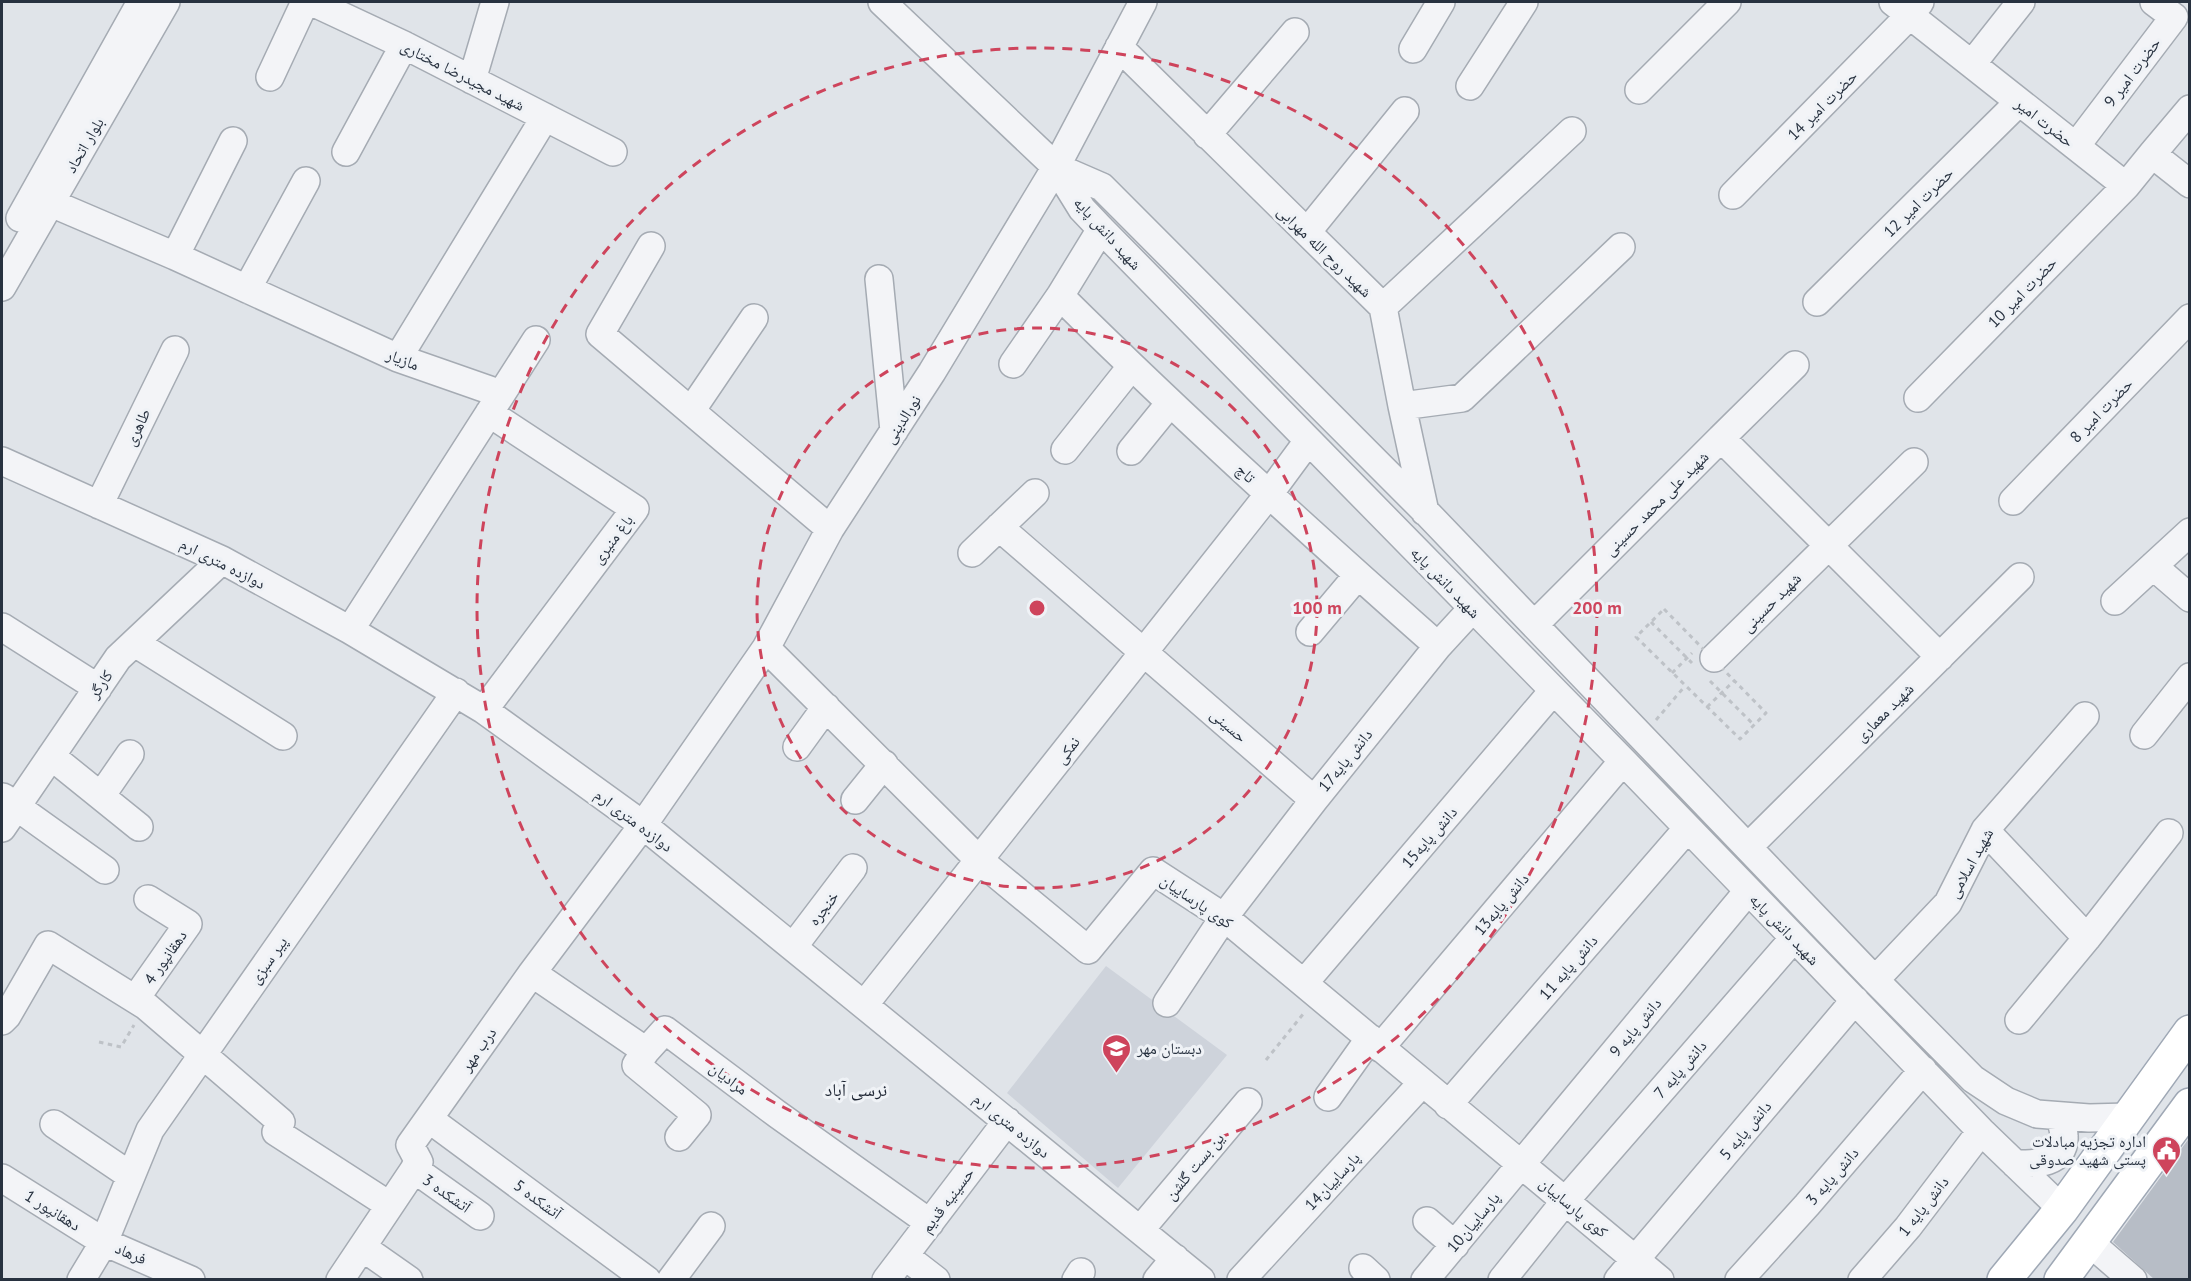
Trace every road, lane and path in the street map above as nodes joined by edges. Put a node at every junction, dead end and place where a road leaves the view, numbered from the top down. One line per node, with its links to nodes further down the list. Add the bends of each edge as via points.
1 (141, 2): 45 (street, بلوار اتحاد)
2 (166, 2): 40 (street, بلوار اتحاد)
3 (305, 2): 20 (street)
4 (312, 2): 14 (street, شهید مجیدرضا مختاری)
5 (495, 2): 21 (street)
6 (882, 2): 35 (street)
7 (1143, 2): 17 (street, نورالدینی)
8 (1441, 2): 18 (street)
9 (1524, 2): 22 (street)
10 (1727, 2): 23 (street)
11 (2021, 2): 19 (street)
12 (2154, 2): 31 (street, حضرت امیر 9, via 2174,16)
13 (1908, 6): 19 (street, حضرت امیر); 39 (street, حضرت امیر 14)
14 (358, 12): 16 (street, شهید مجیدرضا مختاری)
15 (1295, 32): 29 (street)
16 (404, 45): 21 (street, شهید مجیدرضا مختاری); 32 (street)
17 (1119, 47): 29 (street, شهید روح الله مهرابی); 35 (street, نورالدینی)
18 (1413, 50)
19 (1972, 64): 24 (street, حضرت امیر)
20 (270, 77)
21 (472, 80): 27 (street, شهید مجیدرضا مختاری)
22 (1470, 86)
23 (1639, 90)
24 (2019, 102): 31 (street, حضرت امیر); 51 (street, حضرت امیر 12)
25 (2190, 109): 34 (street)
26 (1405, 111): 42 (street)
27 (545, 117): 33 (street, شهید مجیدرضا مختاری); 57 (street)
28 (1572, 131): 52 (street)
29 (1207, 135): 42 (street, شهید روح الله مهرابی)
30 (233, 141): 46 (street)
31 (2076, 146): 38 (street, حضرت امیر)
32 (346, 152)
33 (613, 152)
34 (2152, 154): 37 (street); 38 (street)
35 (1056, 167): 41 (street, شهید دانش پایه, via 1082,209); 66 (street, نورالدینی); 77 (street, شهید دانش پایه, via 1102,187)
36 (306, 181): 49 (street)
37 (2190, 184)
38 (2127, 186): 61 (street, حضرت امیر 10)
39 (1733, 195)
40 (51, 203): 46 (street, مازیار); 48 (street, بلوار اتحاد)
41 (1101, 229): 50 (street); 68 (street, شهید دانش پایه)
42 (1307, 232): 52 (street, شهید روح الله مهرابی)
43 (651, 246): 65 (street, via 600,334)
44 (1620, 247): 64 (street, via 1462,398)
45 (2, 251)
46 (175, 256): 49 (street, مازیار)
47 (879, 279): 66 (street)
48 (2, 287)
49 (247, 289): 57 (street, مازیار)
50 (1060, 296): 58 (street); 60 (street, تاچ)
51 (1817, 302)
52 (1383, 307): 64 (street, شهید روح الله مهرابی)
53 (754, 318): 65 (street)
54 (2190, 318): 75 (street, حضرت امیر 8)
55 (536, 340): 62 (street)
56 (175, 350): 76 (street, طاهری)
57 (398, 358): 62 (street, مازیار)
58 (1013, 364)
59 (1795, 365): 67 (street)
60 (1131, 366): 63 (street, تاچ); 69 (street)
61 (1918, 398)
62 (495, 403): 93 (street); 109 (street, باغ منیری, via 635,509)
63 (1170, 403): 70 (street); 74 (street, تاچ)
64 (1402, 406): 77 (street, شهید روح الله مهرابی)
65 (691, 411): 79 (street)
66 (894, 431): 79 (street, نورالدینی)
67 (1721, 438): 82 (street, شهید علی محمد حسینی); 91 (street, شهید علی محمد حسینی)
68 (1308, 441): 74 (street, نمکی); 81 (street, شهید دانش پایه)
69 (1065, 450)
70 (1131, 451)
71 (2, 461): 76 (street, دوازده متری ارم)
72 (1914, 462): 82 (street, شهید حسینی)
73 (1035, 493): 78 (street)
74 (1269, 494): 86 (street, تاچ); 98 (street, نمکی)
75 (2013, 501)
76 (99, 505): 84 (street, دوازده متری ارم)
77 (1426, 512): 81 (street); 91 (street, شهید دانش پایه)
78 (999, 527): 83 (street); 98 (street, حسینی)
79 (830, 529): 97 (street, نورالدینی)
80 (2190, 532): 85 (street)
81 (1401, 536): 90 (street, شهید دانش پایه)
82 (1828, 545): 99 (street, شهید حسینی); 100 (street, شهید علی محمد حسینی)
83 (972, 553)
84 (222, 560): 93 (street, دوازده متری ارم); 95 (street, کارگر)
85 (2153, 566): 88 (street); 89 (street)
86 (1358, 575): 94 (street); 96 (street, تاچ)
87 (2020, 577): 100 (street, شهید معماری)
88 (2190, 598)
89 (2115, 601)
90 (1472, 609): 96 (street, دانش پایه17); 105 (street, شهید دانش پایه)
91 (1534, 624): 128 (street, شهید دانش پایه)
92 (2, 627): 104 (street)
93 (350, 630): 106 (street, دوازده متری ارم)
94 (1310, 632)
95 (135, 643): 104 (street, کارگر, via 118,658); 112 (street)
96 (1438, 646): 120 (street, دانش پایه17)
97 (766, 648): 107 (street, کوی پارساییان); 122 (street, نورالدینی)
98 (1144, 652): 120 (street, حسینی); 129 (street, نمکی)
99 (1707, 652): 101 (path)
100 (1940, 657): 128 (street, شهید معماری)
101 (1672, 673)
102 (2190, 678): 111 (street)
103 (1735, 680): 108 (path)
104 (98, 688): 115 (street, کارگر)
105 (1553, 691): 116 (street, شهید دانش پایه); 140 (street, دانش پایه15)
106 (456, 692): 109 (street, دوازده متری ارم); 151 (street, پیر سبزی)
107 (826, 707): 113 (street); 117 (street, کوی پارساییان)
108 (1707, 707)
109 (484, 710): 122 (street, دوازده متری ارم)
110 (2085, 716): 126 (street, شهید اسلامی)
111 (2144, 735)
112 (283, 736)
113 (797, 747)
114 (130, 754): 118 (street)
115 (51, 756): 118 (street); 121 (street, کارگر)
116 (1623, 760): 125 (street, شهید دانش پایه); 149 (street, دانش پایه13)
117 (884, 764): 119 (street); 129 (street, کوی پارساییان)
118 (101, 796): 123 (street)
119 (855, 800)
120 (1314, 800): 134 (street, دانش پایه17)
121 (9, 802): 124 (street, کارگر); 131 (street)
122 (644, 825): 137 (street, دوازده متری ارم); 138 (street, درب مهر)
123 (139, 827)
124 (2, 828)
125 (1688, 829): 132 (street, شهید دانش پایه); 157 (street, دانش پایه 11)
126 (1985, 830): 136 (street); 139 (street, شهید اسلامی, via 1948,903)
127 (2169, 833): 136 (street)
128 (1748, 847): 139 (street, شهید دانش پایه)
129 (979, 860): 134 (street, کوی پارساییان, via 1088,950 1153,871); 144 (street, نمکی)
130 (853, 868): 137 (street, خنجره)
131 (105, 870)
132 (1748, 891): 135 (street, شهید دانش پایه); 166 (street, دانش پایه 9)
133 (148, 898): 142 (street, دهقانپور 4, via 188,924)
134 (1224, 917): 140 (street, کوی پارساییان); 143 (street, دانش پایه17)
135 (1794, 938): 141 (street, شهید دانش پایه); 171 (street, دانش پایه 7)
136 (2087, 938): 145 (street)
137 (793, 947): 144 (street, دوازده متری ارم)
138 (532, 973): 150 (street); 161 (street, درب مهر)
139 (1875, 980): 159 (street, شهید دانش پایه, via 1973,1079 2017,1107)
140 (1311, 989): 149 (street, کوی پارساییان); 152 (path)
141 (1855, 1000): 153 (street, شهید دانش پایه); 185 (street, دانش پایه 5)
142 (141, 1002): 146 (street, via 48,945); 148 (path, via 121,1047); 151 (street)
143 (1167, 1003)
144 (864, 1005): 162 (street, دوازده متری ارم)
145 (2019, 1020)
146 (2, 1021)
147 (2190, 1032): 160 (main road)
148 (99, 1042)
149 (1375, 1043): 154 (street, کوی پارساییان); 155 (street, دانش پایه13)
150 (646, 1051): 165 (street, via 636,1065 698,1115); 176 (street, مرادیان, via 665,1030)
151 (202, 1055): 169 (street, پیر سبزی, via 150,1130); 172 (street, via 282,1122 276,1132)
152 (1266, 1060)
153 (1923, 1070): 164 (street, شهید دانش پایه); 200 (street, دانش پایه 3)
154 (1422, 1083): 157 (street, کوی پارساییان); 196 (street, پارساییان14)
155 (1328, 1097)
156 (1248, 1102): 178 (street, ین بست گلشن)
157 (1448, 1105): 166 (street, کوی پارساییان)
158 (2190, 1106): 180 (main road)
159 (2060, 1116): 160 (street, شهید دانش پایه); 167 (street, via 2065,1137 2062,1150 2041,1164)
160 (2128, 1117): 173 (main road)
161 (429, 1119): 168 (street, درب مهر, via 410,1145 418,1162); 190 (street, آتشکده 5)
162 (1007, 1121): 176 (street, حسینیه قدیم); 178 (street, دوازده متری ارم)
163 (54, 1124): 169 (street)
164 (1981, 1131): 167 (street, شهید دانش پایه); 201 (street, دانش پایه 1)
165 (679, 1137)
166 (1521, 1164): 171 (street, کوی پارساییان); 181 (street, پارساییان10)
167 (2015, 1164): 173 (street, شهید دانش پایه)
168 (414, 1169): 172 (street); 174 (street, آتشکده 3)
169 (131, 1176): 179 (street, پیر سبزی)
170 (4, 1185): 179 (street, دهقانپور 1)
171 (1566, 1200): 185 (street, کوی پارساییان); 198 (street, دانش پایه 7)
172 (389, 1205): 182 (street)
173 (2062, 1209): 202 (main road)
174 (480, 1216)
175 (1427, 1221): 181 (street)
176 (930, 1223): 183 (street, حسینیه قدیم)
177 (711, 1226): 191 (street)
178 (1140, 1230): 184 (street, دوازده متری ارم)
179 (104, 1242): 186 (street, پیر سبزی); 187 (street, فرهاد)
180 (2090, 1242): 203 (main road); 204 (street)
181 (1455, 1245): 197 (street, پارساییان10)
182 (362, 1247): 188 (street); 189 (street)
183 (905, 1256): 192 (street, حسینیه قدیم); 193 (street)
184 (1175, 1258): 194 (street); 195 (street, دوازده متری ارم)
185 (1627, 1269): 199 (street, کوی پارساییان)
186 (81, 1280)
187 (191, 1280)
188 (340, 1280)
189 (409, 1280)
190 (646, 1280)
191 (671, 1280)
192 (886, 1280)
193 (936, 1280)
194 (1157, 1280)
195 (1201, 1280)
196 (1241, 1280)
197 (1425, 1280)
198 (1502, 1280)
199 (1660, 1280)
200 (1739, 1280)
201 (1862, 1280)
202 (2004, 1280)
203 (2061, 1280)
204 (2133, 1280)

